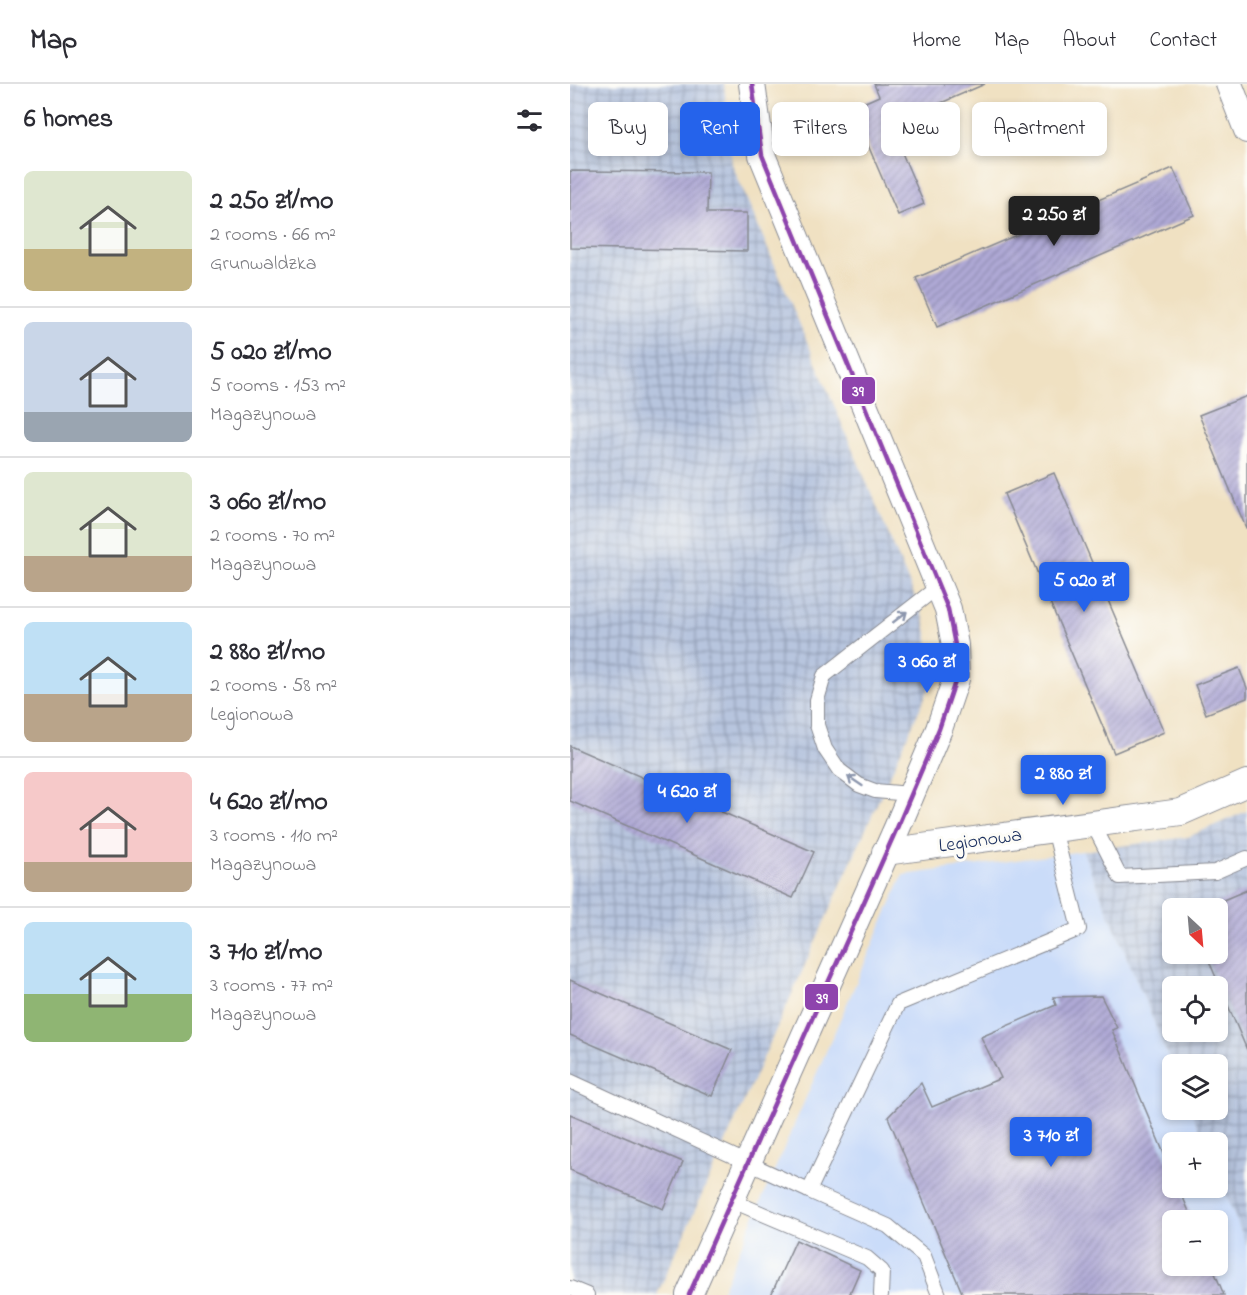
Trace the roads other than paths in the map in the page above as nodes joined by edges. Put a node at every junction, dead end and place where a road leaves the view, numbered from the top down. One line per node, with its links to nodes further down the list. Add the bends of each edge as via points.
1 (752, 84): 4 (street, via 762,155)
2 (1229, 84): 3 (street)
3 (1247, 130)
4 (939, 586): 6 (street, via 953,636 956,679); 6 (lane, one-way to 4, via 875,791 839,770 825,749 817,725 817,700 824,676)
5 (1247, 783): 7 (street, Legionowa, via 1181,812)
6 (911, 794): 9 (street)
7 (1093, 824): 8 (street, Legionowa); 10 (lane, via 1120,876 1215,872)
8 (1054, 829): 9 (street, Legionowa); 13 (lane, via 1079,929 898,1004)
9 (885, 852): 12 (street)
10 (1247, 858)
11 (570, 1081): 12 (lane)
12 (747, 1162): 13 (lane); 14 (street)
13 (809, 1191): 19 (lane, via 888,1226 924,1256)
14 (730, 1200): 17 (street); 18 (lane, via 867,1258 882,1271)
15 (570, 1288): 16 (lane)
16 (587, 1295)
17 (689, 1295)
18 (881, 1295)
19 (939, 1295)

